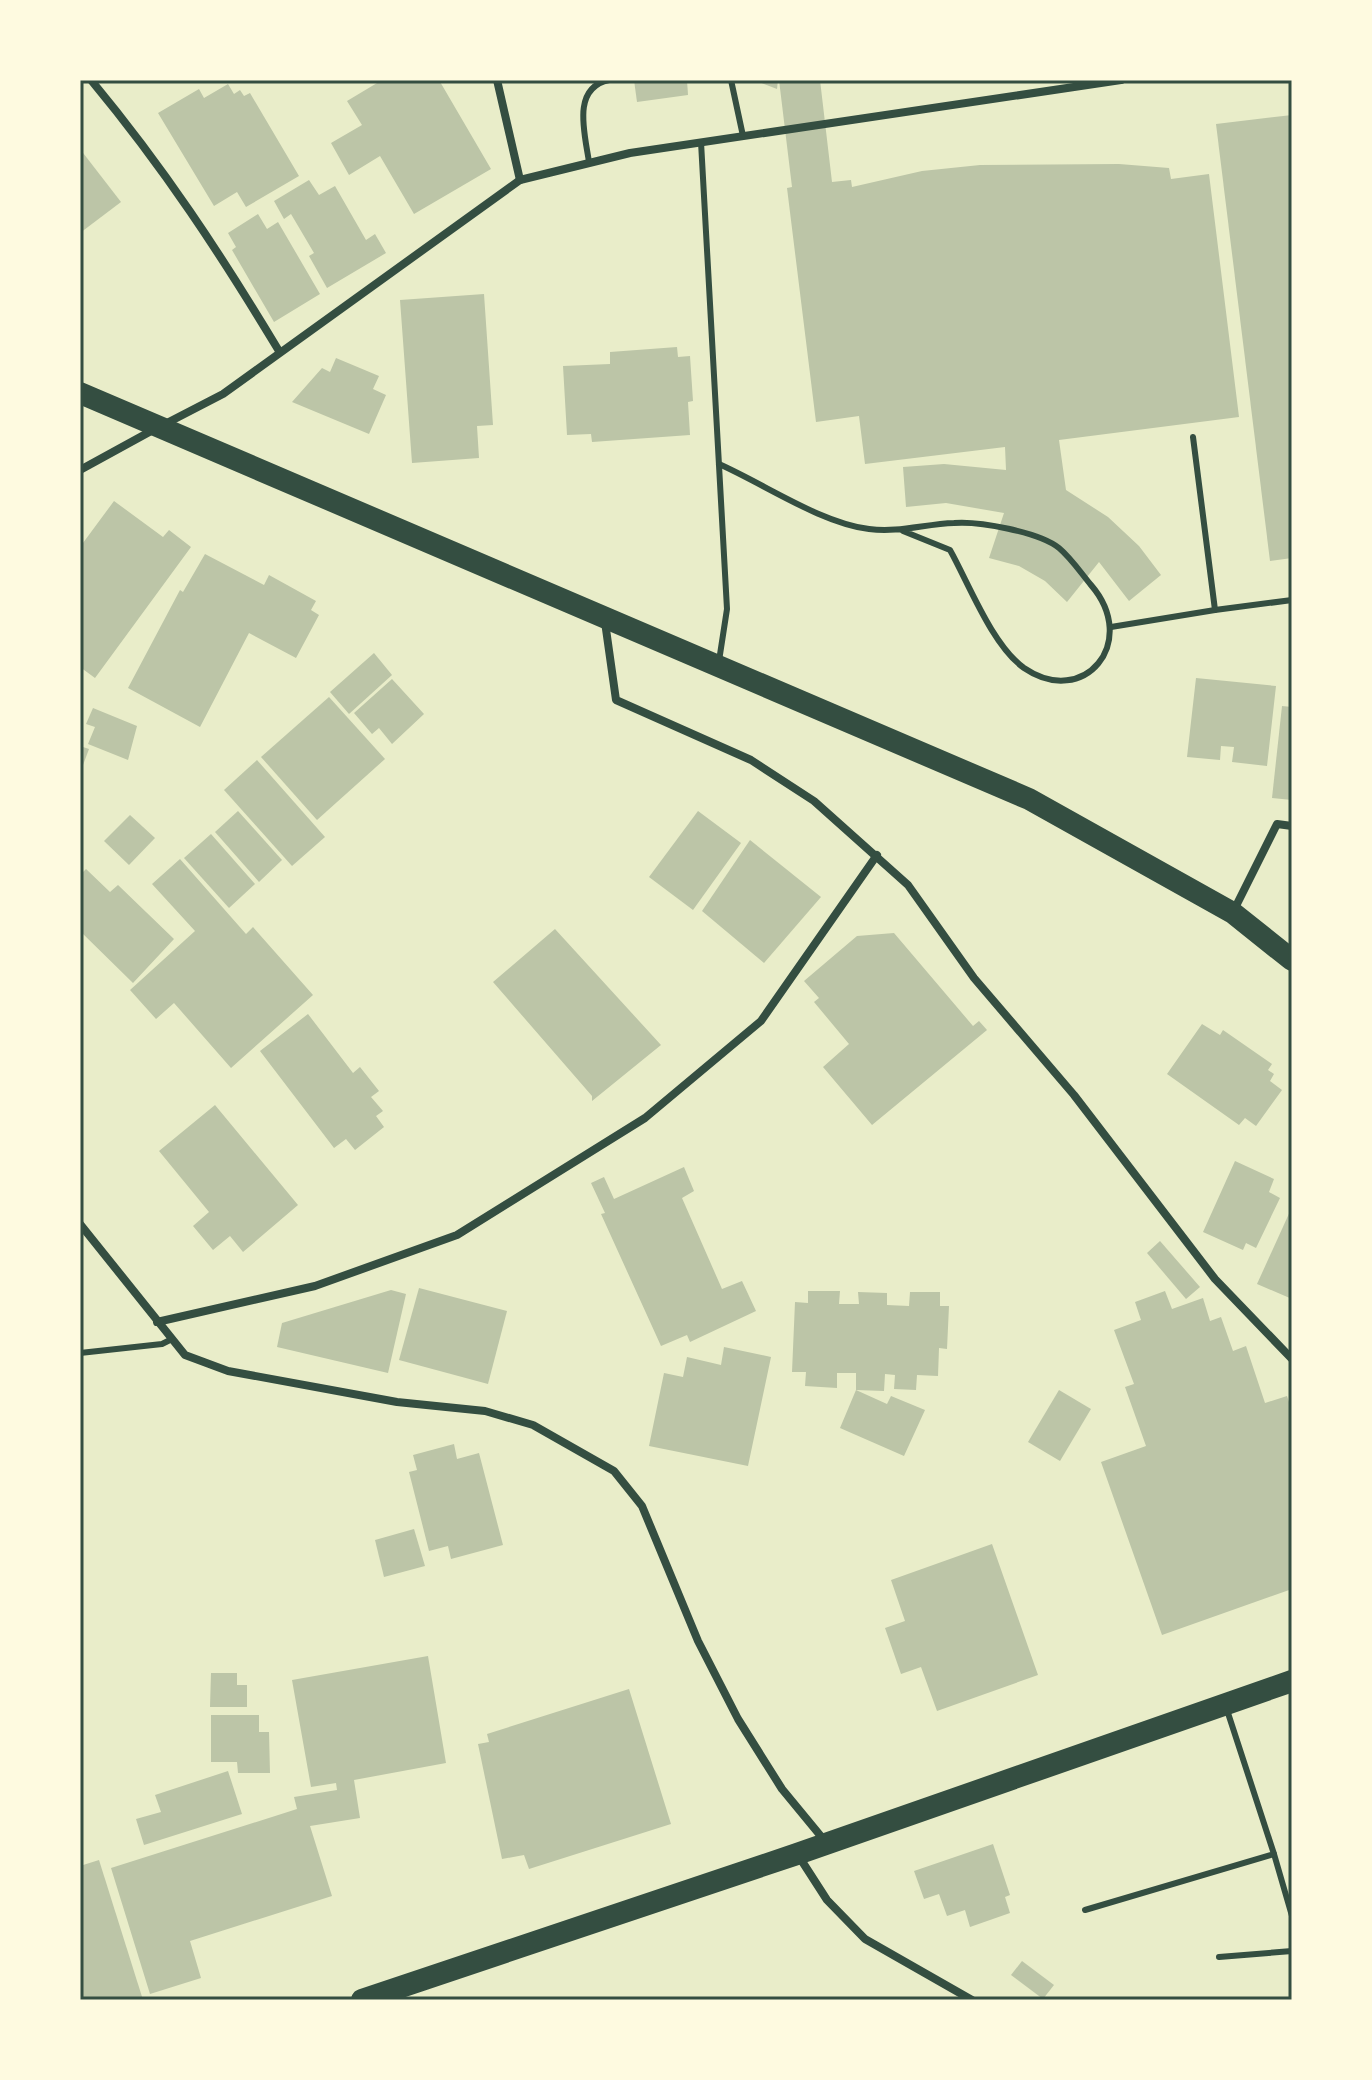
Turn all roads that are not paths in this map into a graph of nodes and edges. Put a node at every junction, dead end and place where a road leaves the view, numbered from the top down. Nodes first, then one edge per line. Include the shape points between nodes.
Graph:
1 (91, 80) edge
2 (497, 80) edge
3 (609, 80) edge
4 (731, 80) edge
5 (1121, 80) edge
6 (743, 136) junction
7 (701, 142) junction
8 (589, 162) junction
9 (520, 180) junction
10 (279, 351) junction
11 (80, 393) edge
12 (159, 427) junction
13 (1193, 437) dead end
14 (719, 464) junction
15 (80, 470) edge
16 (903, 531) junction
17 (1292, 600) edge
18 (1215, 610) junction
19 (605, 617) junction
20 (1111, 627) junction
21 (719, 664) junction
22 (1292, 826) edge
23 (877, 855) junction
24 (1233, 913) junction
25 (1292, 960) edge
26 (80, 1224) edge
27 (157, 1322) junction
28 (172, 1339) junction
29 (80, 1353) edge
30 (1292, 1359) edge
31 (1292, 1681) edge
32 (1225, 1705) junction
33 (827, 1844) junction
34 (797, 1854) junction
35 (1274, 1854) junction
36 (1085, 1910) dead end
37 (1292, 1916) edge
38 (1292, 1951) edge
39 (1219, 1957) dead end
40 (362, 2000) edge
41 (972, 2000) edge

1 - 10 street via 207,232
2 - 9 street
3 - 8 lane via 587,94 583,108
4 - 6 lane
5 - 6 street
6 - 7 street
7 - 8 street
7 - 14 lane
8 - 9 street
9 - 10 street
10 - 12 street via 223,394
11 - 12 highway
12 - 15 street
12 - 19 highway
13 - 18 lane
14 - 16 lane via 829,520
14 - 21 lane via 727,609
16 - 20 lane via 980,522 1057,546 1100,595
16 - 20 lane via 950,550 993,631 1021,666 1044,679 1067,680 1090,672 1108,654
17 - 18 lane
18 - 20 lane
19 - 21 highway
19 - 23 street via 616,700 751,760 814,801
21 - 24 highway via 1029,799
22 - 24 street via 1277,824
23 - 27 street via 761,1021 645,1118 457,1235 315,1286
23 - 30 street via 908,885 974,978 1074,1095 1215,1279
24 - 25 highway
26 - 27 street
27 - 28 street
28 - 29 lane
28 - 33 street via 185,1355 228,1371 397,1402 485,1411 521,1422 614,1471 642,1506 698,1641 738,1719 782,1789
31 - 32 highway
32 - 33 highway
32 - 35 lane
33 - 34 highway
34 - 40 highway
34 - 41 street via 827,1900 865,1939
35 - 36 lane
35 - 37 lane
38 - 39 lane

